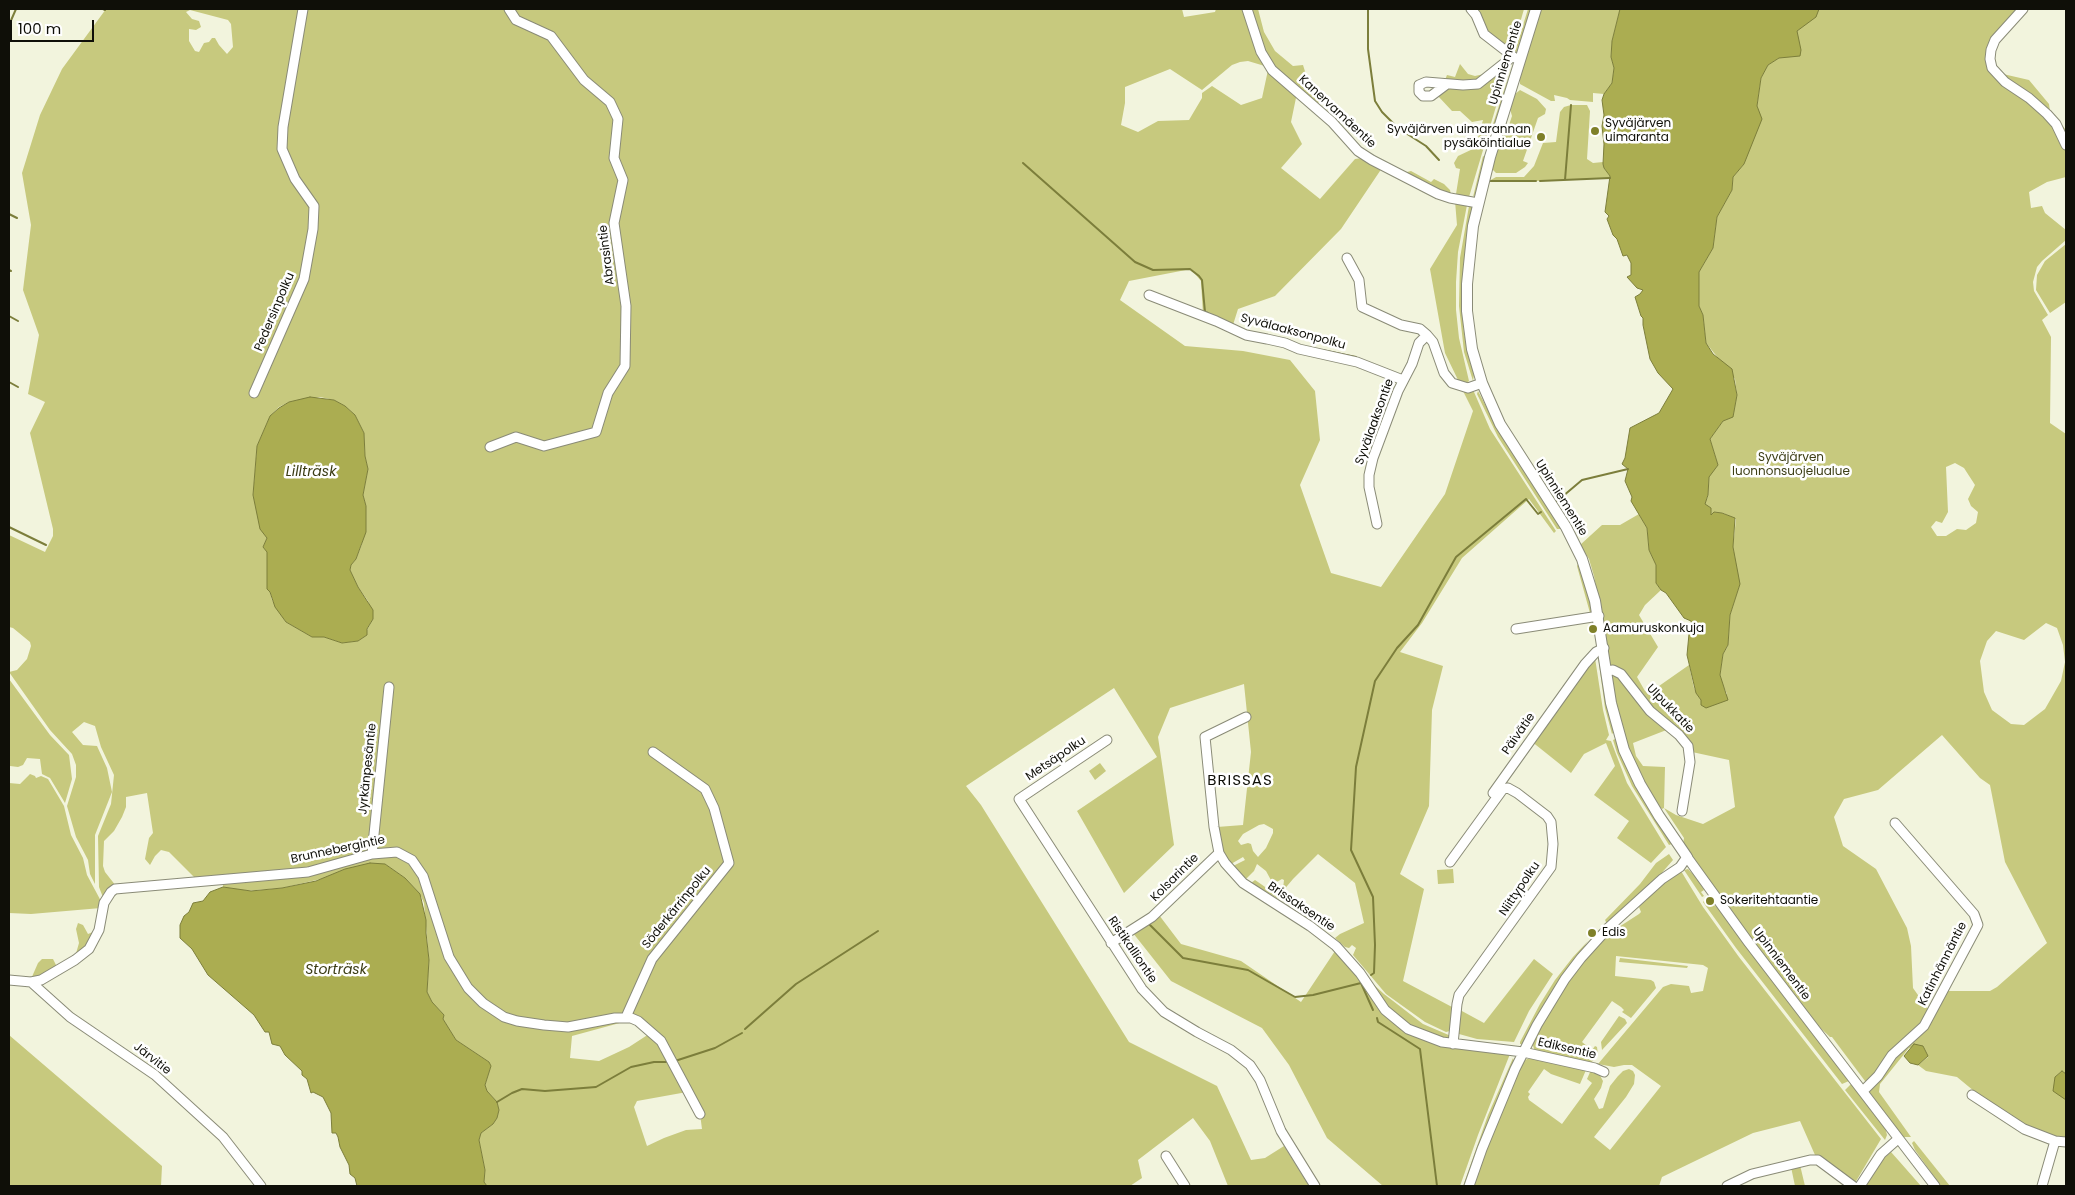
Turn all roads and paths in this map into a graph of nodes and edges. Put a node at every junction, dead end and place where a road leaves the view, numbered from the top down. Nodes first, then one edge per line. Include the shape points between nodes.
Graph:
1 (303, 9) edge
2 (509, 9) edge
3 (1247, 9) edge
4 (1470, 9) edge
5 (1536, 9) edge
6 (2023, 9) edge
7 (1516, 59) junction
8 (1446, 84) dead end
9 (2066, 145) edge
10 (1478, 203) junction
11 (1348, 258) dead end
12 (1149, 295) dead end
13 (1427, 335) junction
14 (1403, 380) junction
15 (1482, 383) junction
16 (254, 393) dead end
17 (490, 447) dead end
18 (1377, 524) dead end
19 (1599, 616) junction
20 (1516, 629) dead end
21 (1604, 648) junction
22 (1607, 671) junction
23 (389, 687) dead end
24 (1246, 717) dead end
25 (1107, 740) dead end
26 (653, 752) dead end
27 (1019, 798) joint
28 (1682, 811) dead end
29 (1895, 822) dead end
30 (1464, 840) junction
31 (1218, 853) junction
32 (372, 854) junction
33 (1687, 857) junction
34 (1450, 862) dead end
35 (1111, 943) junction
36 (9, 980) edge
37 (31, 982) junction
38 (626, 1018) junction
39 (1453, 1044) junction
40 (1523, 1052) junction
41 (1604, 1072) dead end
42 (1863, 1090) junction
43 (1972, 1095) dead end
44 (700, 1114) dead end
45 (1898, 1139) junction
46 (2055, 1141) junction
47 (2066, 1142) edge
48 (1166, 1156) dead end
49 (261, 1186) edge
50 (1185, 1186) edge
51 (1315, 1186) edge
52 (1469, 1186) edge
53 (1727, 1186) edge
54 (1853, 1186) edge
55 (1860, 1186) edge
56 (1935, 1186) edge
57 (2042, 1186) edge

1 - 16 street, Pedersinpolku via 282,149 295,179 314,206 313,229 304,279
2 - 17 street, Abrasintie via 516,20 551,36 584,80 610,102 618,119 614,158 623,180 614,223 626,306 625,366 608,393 596,432 544,446 516,437
3 - 10 street, Kanervamäentie via 1261,52 1272,70 1332,122 1358,151 1438,194
4 - 7 street via 1484,34
5 - 7 main road, Upinniementie
6 - 9 street via 1996,40 1991,50 1992,68 2047,114
7 - 8 street via 1503,63 1478,84
7 - 10 main road, Upinniementie
10 - 15 main road, Upinniementie via 1470,246 1467,302 1472,348
11 - 13 street via 1359,280 1362,307 1420,329
12 - 14 street, Syvälaaksonpolku via 1246,335 1357,362
13 - 14 street, Syvälaaksontie via 1419,342
13 - 15 street via 1452,383 1468,388
14 - 18 street, Syvälaaksontie via 1369,474
15 - 19 main road, Upinniementie via 1512,445 1576,545 1589,577
19 - 20 street
19 - 21 main road, Upinniementie
21 - 22 main road, Upinniementie
21 - 30 street, Päivätie via 1591,656 1540,725 1463,834
22 - 28 street, Ulpukkatie via 1621,674 1650,710 1688,746 1690,762
22 - 33 main road, Upinniementie via 1616,723 1631,765 1659,816
23 - 32 street, Jyrkänpesäntie
24 - 31 street, Kolsarintie via 1205,736
25 - 27 street, Metsäpolku
26 - 38 street, Söderkärrinpolku via 705,788 714,808 728,863 652,959
27 - 35 street, Ristikalliontie
29 - 42 street, Katinhännäntie via 1974,914 1978,925 1924,1026
30 - 34 street, Niittypolku
30 - 39 street, Niittypolku via 1501,790 1508,788 1550,819 1552,863 1460,995 1456,1004
31 - 35 street, Kolsarintie via 1152,917
31 - 39 street, Brissaksentie via 1251,889 1336,946 1395,1020 1423,1037
32 - 37 street, Brunnebergintie via 308,872 115,889 104,903 99,930 89,949 50,975
32 - 38 street, Brunnebergintie via 397,852 416,864 423,876 449,957 474,994 500,1016 517,1022 568,1027
33 - 40 street via 1676,861 1662,879 1609,927 1581,958 1552,998
33 - 42 street, Upinniementie via 1749,944
35 - 51 street, Ristikalliontie via 1142,989 1164,1012 1231,1050 1250,1065 1260,1080 1281,1131
36 - 37 street
37 - 49 street, Järvitie via 70,1017 155,1075 223,1137
38 - 44 street via 643,1024 661,1041
39 - 40 street, Brissaksentie
40 - 41 street, Ediksentie
40 - 52 street
42 - 45 street, Upinniementie
43 - 46 street via 2024,1129
45 - 55 street via 1881,1154
45 - 56 street, Upinniementie
46 - 47 street
46 - 57 street
48 - 50 street
53 - 54 street via 1752,1174 1818,1160

